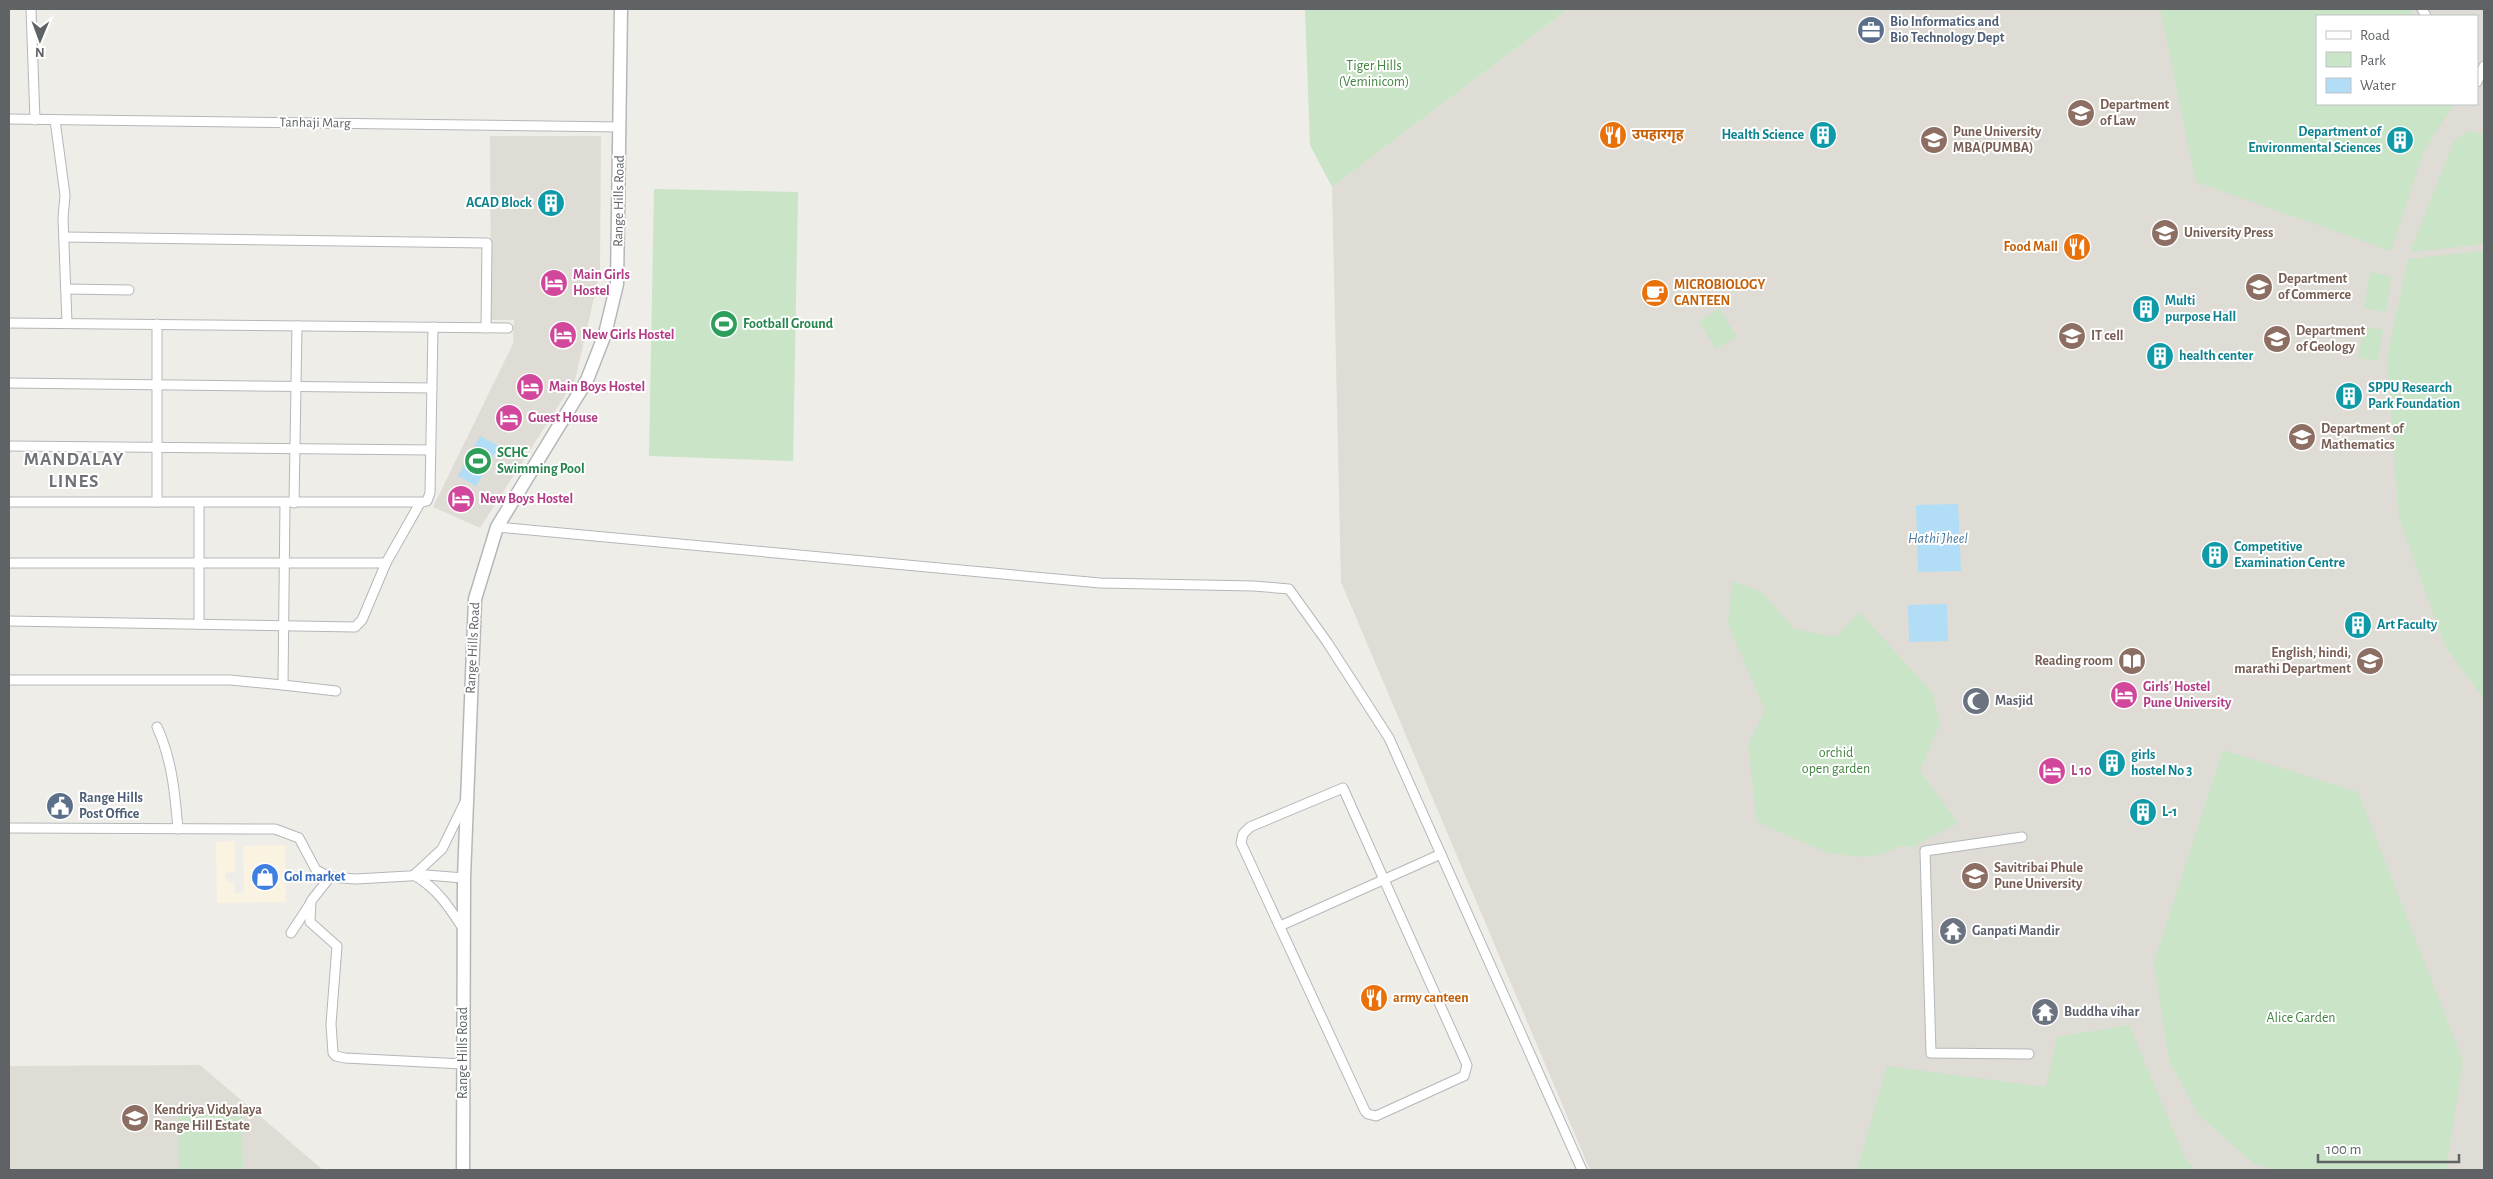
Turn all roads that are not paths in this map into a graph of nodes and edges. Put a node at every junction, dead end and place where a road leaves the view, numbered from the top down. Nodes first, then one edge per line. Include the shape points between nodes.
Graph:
1 (31, 9) edge
2 (620, 9) edge
3 (2484, 66) edge
4 (2478, 80) edge
5 (9, 119) edge
6 (35, 120) junction
7 (55, 120) junction
8 (620, 127) junction
9 (64, 237) junction
10 (66, 289) junction
11 (129, 290) dead end
12 (9, 323) edge
13 (67, 324) junction
14 (157, 324) junction
15 (297, 326) junction
16 (433, 327) junction
17 (486, 328) junction
18 (508, 328) dead end
19 (9, 383) edge
20 (157, 385) junction
21 (296, 386) junction
22 (432, 388) junction
23 (9, 446) edge
24 (157, 447) junction
25 (295, 449) junction
26 (430, 450) junction
27 (9, 502) edge
28 (157, 502) junction
29 (199, 503) junction
30 (289, 503) junction
31 (420, 503) junction
32 (498, 527) junction
33 (9, 563) edge
34 (386, 563) junction
35 (199, 564) junction
36 (284, 564) junction
37 (9, 621) edge
38 (199, 624) junction
39 (283, 626) junction
40 (9, 680) edge
41 (283, 685) junction
42 (336, 691) dead end
43 (157, 727) dead end
44 (467, 797) junction
45 (9, 828) edge
46 (178, 829) junction
47 (2022, 837) dead end
48 (1441, 854) junction
49 (414, 875) junction
50 (330, 877) junction
51 (464, 878) junction
52 (1384, 879) junction
53 (311, 901) junction
54 (1280, 926) junction
55 (464, 931) junction
56 (291, 933) dead end
57 (2029, 1054) dead end
58 (463, 1064) junction
59 (463, 1170) edge
60 (1582, 1170) edge

1 - 6 street
2 - 8 street, Range Hills Road
3 - 4 street
5 - 6 street, Tanhaji Marg
6 - 7 street, Tanhaji Marg
7 - 8 street, Tanhaji Marg
7 - 9 street via 66,195
8 - 32 street, Range Hills Road via 616,284 605,334 587,380
9 - 10 street
9 - 17 street via 487,243
10 - 11 street
10 - 13 street
12 - 13 street
13 - 14 street
14 - 15 street
14 - 20 street
15 - 16 street
15 - 21 street
16 - 17 street
16 - 22 street
17 - 18 street
19 - 20 street
20 - 21 street
20 - 24 street
21 - 22 street
21 - 25 street
22 - 26 street
23 - 24 street
24 - 25 street
24 - 28 street
25 - 26 street
25 - 30 street
26 - 31 street via 430,493 427,501
27 - 28 street
28 - 29 street
29 - 30 street
29 - 35 street
30 - 31 street
30 - 36 street
31 - 34 street
32 - 44 street, Range Hills Road via 475,599
32 - 48 street via 1100,583 1289,589 1389,738
33 - 35 street
34 - 36 street
34 - 39 street via 362,620 355,627
35 - 36 street
35 - 38 street
36 - 39 street
37 - 38 street
38 - 39 street
39 - 41 street
40 - 41 street via 230,680
41 - 42 street
43 - 46 street via 166,747
44 - 49 street via 442,849
44 - 51 street, Range Hills Road
45 - 46 street
46 - 50 street via 274,829 299,838 316,870
47 - 57 street via 1925,851 1930,1034 1931,1053
48 - 52 street
48 - 60 street
49 - 50 street via 356,879
49 - 51 street
49 - 55 street via 442,896
50 - 53 street
51 - 55 street, Range Hills Road
52 - 54 street
52 - 54 street via 1342,788 1250,828 1243,834 1241,843
52 - 54 street via 1467,1065 1464,1076 1380,1115 1372,1116 1365,1111
53 - 56 street
53 - 58 street via 310,922 337,946 332,1024 332,1050 336,1056
55 - 58 street, Range Hills Road
58 - 59 street, Range Hills Road

